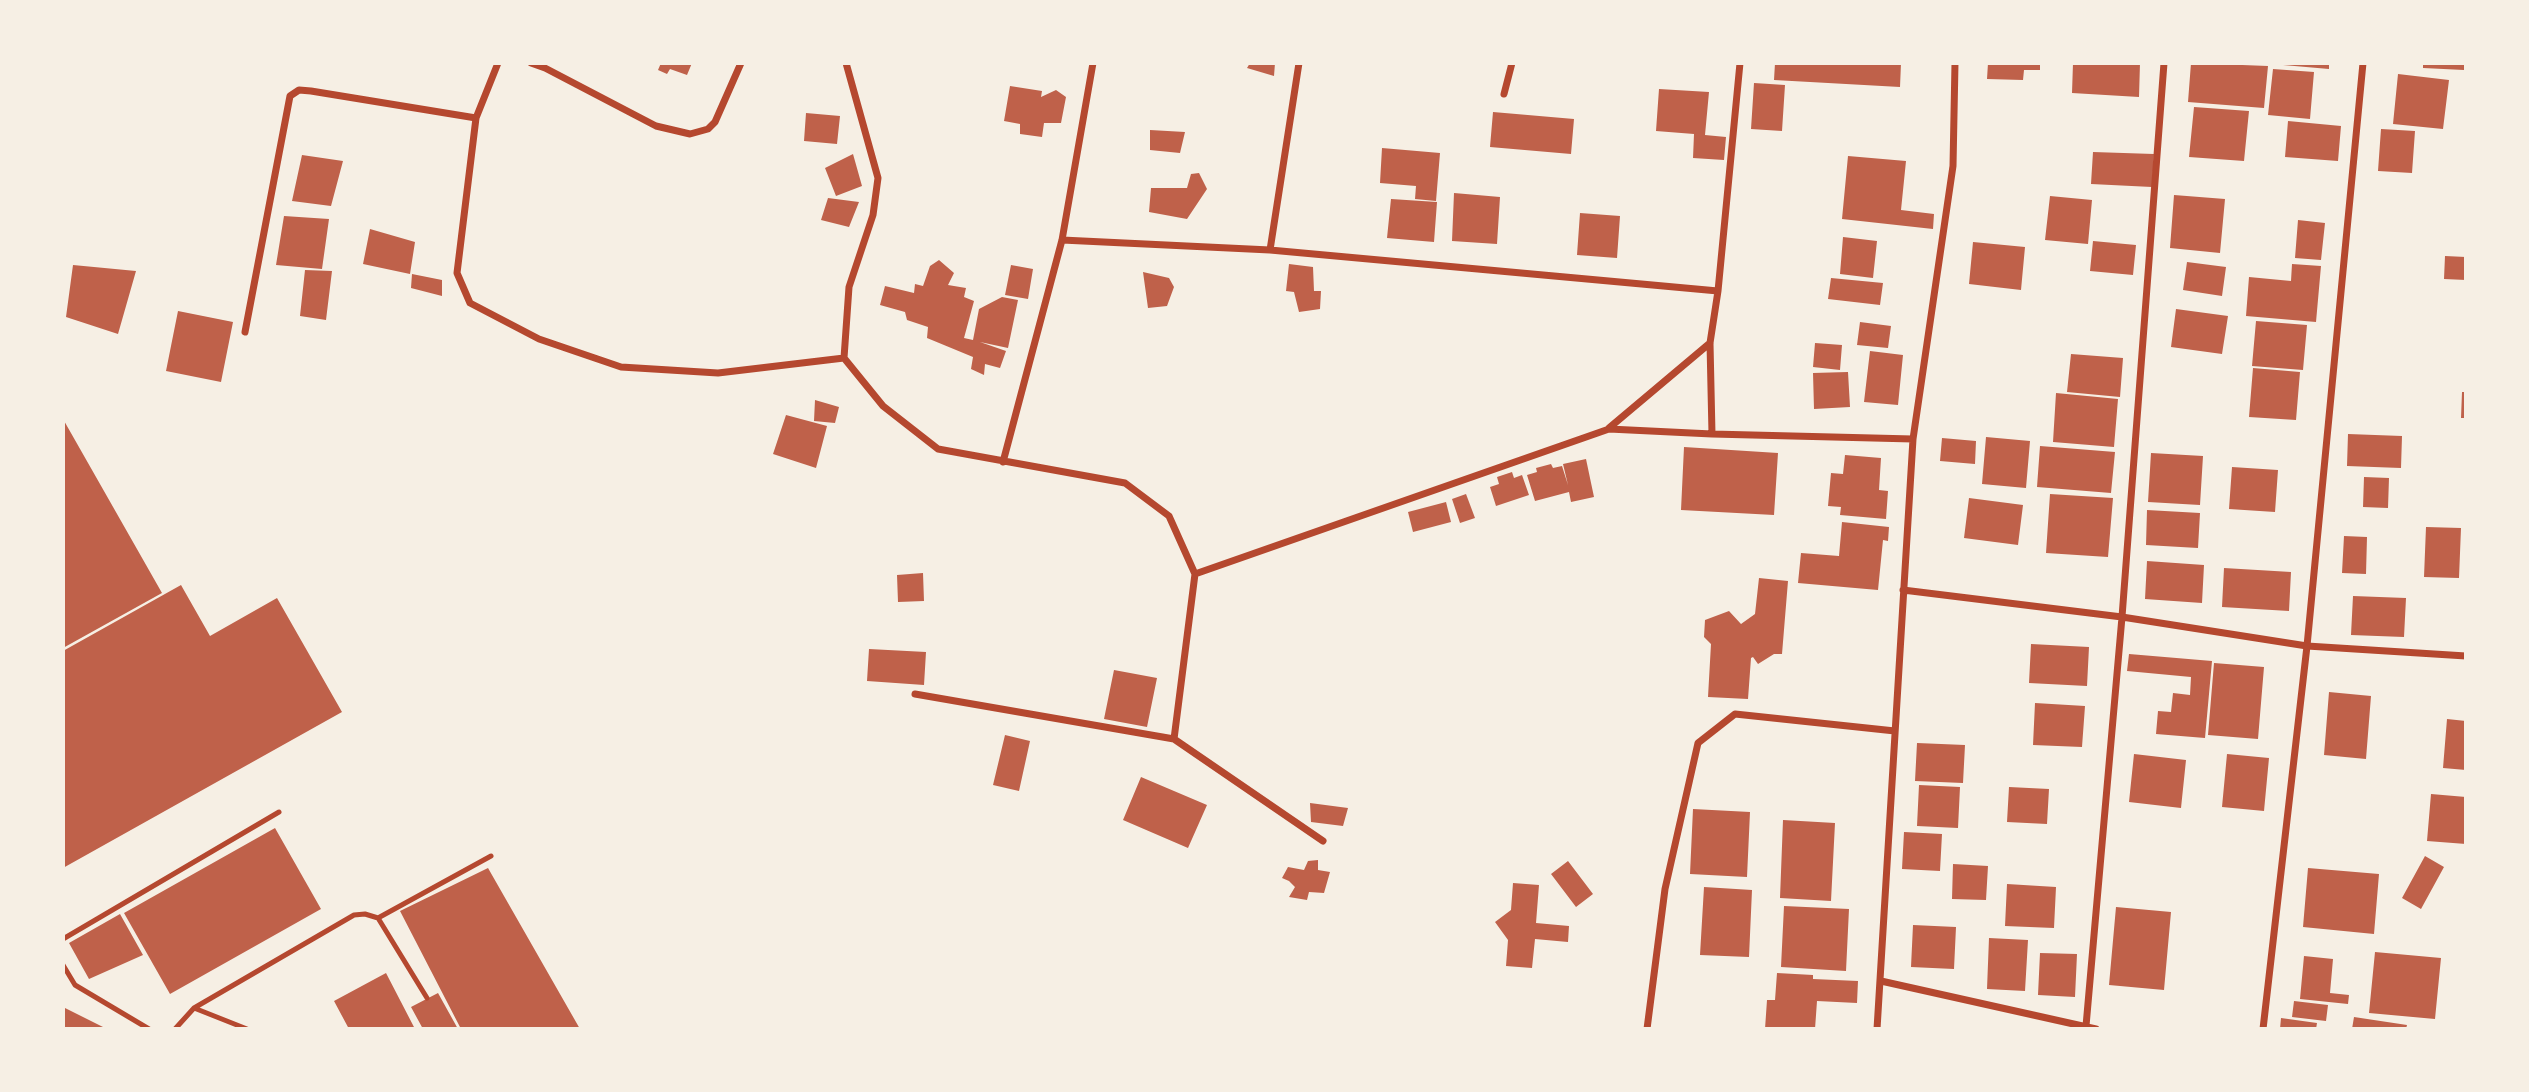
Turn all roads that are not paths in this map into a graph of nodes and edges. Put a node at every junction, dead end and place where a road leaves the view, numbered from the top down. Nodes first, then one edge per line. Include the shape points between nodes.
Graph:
1 (498, 63) edge
2 (531, 63) edge
3 (741, 63) edge
4 (846, 63) edge
5 (1093, 63) edge
6 (1299, 63) edge
7 (1512, 63) edge
8 (1740, 63) edge
9 (1955, 63) edge
10 (2164, 63) edge
11 (2363, 63) edge
12 (1504, 94) dead end
13 (476, 118) junction
14 (1062, 240) junction
15 (1270, 250) junction
16 (1718, 291) junction
17 (245, 332) dead end
18 (1710, 343) junction
19 (844, 358) junction
20 (1609, 429) junction
21 (1713, 435) junction
22 (1913, 439) junction
23 (1003, 463) junction
24 (1195, 573) junction
25 (1903, 590) junction
26 (2122, 617) junction
27 (2307, 646) junction
28 (2466, 656) edge
29 (915, 694) dead end
30 (1895, 732) junction
31 (1174, 739) junction
32 (279, 812) dead end
33 (1323, 841) dead end
34 (491, 856) dead end
35 (378, 918) junction
36 (63, 939) edge
37 (63, 965) edge
38 (1881, 981) junction
39 (427, 998) dead end
40 (194, 1008) junction
41 (2086, 1027) junction
42 (149, 1029) edge
43 (175, 1029) edge
44 (247, 1029) edge
45 (1647, 1029) edge
46 (1877, 1029) edge
47 (2096, 1029) edge
48 (2263, 1029) edge

1 - 13 street
2 - 3 street via 656,126 690,134 715,122
4 - 19 street via 878,178 873,215 849,287
5 - 14 street
6 - 15 street
7 - 12 street
8 - 16 street
9 - 22 street via 1954,166
10 - 26 street
11 - 27 street
13 - 17 street via 311,91 299,90 290,96
13 - 19 street via 457,272 470,303 539,339 621,367 718,373
14 - 15 street
14 - 23 street
15 - 16 street
16 - 18 street
18 - 20 street
18 - 21 street
19 - 23 street via 883,407 938,449
20 - 21 street
20 - 24 street
21 - 22 street
22 - 25 street
23 - 24 street via 1125,483 1169,516
24 - 31 street
25 - 26 street
25 - 30 street
26 - 27 street
26 - 41 street
27 - 28 street
27 - 48 street
29 - 31 street
30 - 38 street
30 - 45 street via 1735,714 1698,743 1665,889
31 - 33 street
32 - 36 lane
34 - 35 lane
35 - 39 lane
35 - 40 lane via 354,915
37 - 42 lane via 75,985
38 - 41 street
38 - 46 street
40 - 43 lane
40 - 44 lane
41 - 47 street

